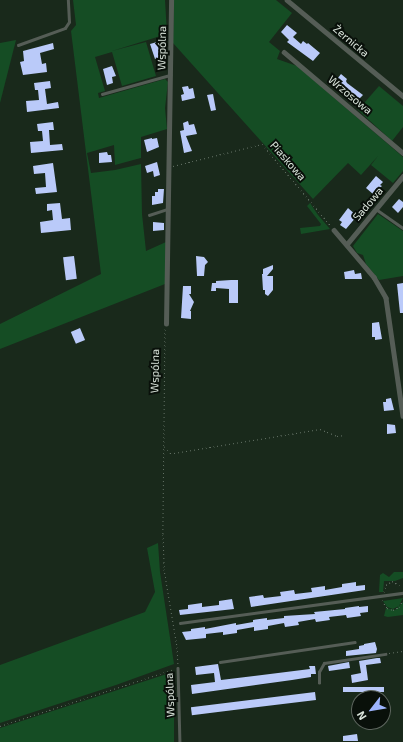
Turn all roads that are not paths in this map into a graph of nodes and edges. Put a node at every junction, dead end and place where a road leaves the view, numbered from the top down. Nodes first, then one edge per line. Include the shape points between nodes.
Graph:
1 (68, 0) edge
2 (171, 0) edge
3 (287, 0) edge
4 (18, 45) dead end
5 (284, 52) dead end
6 (170, 75) junction
7 (102, 94) dead end
8 (403, 96) edge
9 (403, 154) edge
10 (403, 176) edge
11 (376, 208) junction
12 (168, 209) junction
13 (149, 215) dead end
14 (403, 228) edge
15 (334, 230) road end
16 (347, 244) junction
17 (166, 324) road end
18 (403, 416) edge
19 (403, 593) edge
20 (180, 623) dead end
21 (356, 642) dead end
22 (385, 654) road end
23 (220, 662) dead end
24 (178, 668) road end
25 (319, 683) dead end
26 (180, 742) edge

1 - 4 lane via 69,22 65,28
2 - 6 street, Wspólna
3 - 8 street, Żernicka
5 - 9 street, Wrzosowa
6 - 7 lane
6 - 12 street, Wspólna
10 - 11 street, Sadowa
11 - 14 lane
11 - 16 street, Sadowa
12 - 13 lane
12 - 17 street, Wspólna
15 - 16 street
16 - 18 street via 374,276 386,298
19 - 20 lane
21 - 23 lane
22 - 25 lane via 324,663 320,669
24 - 26 lane, Wspólna

